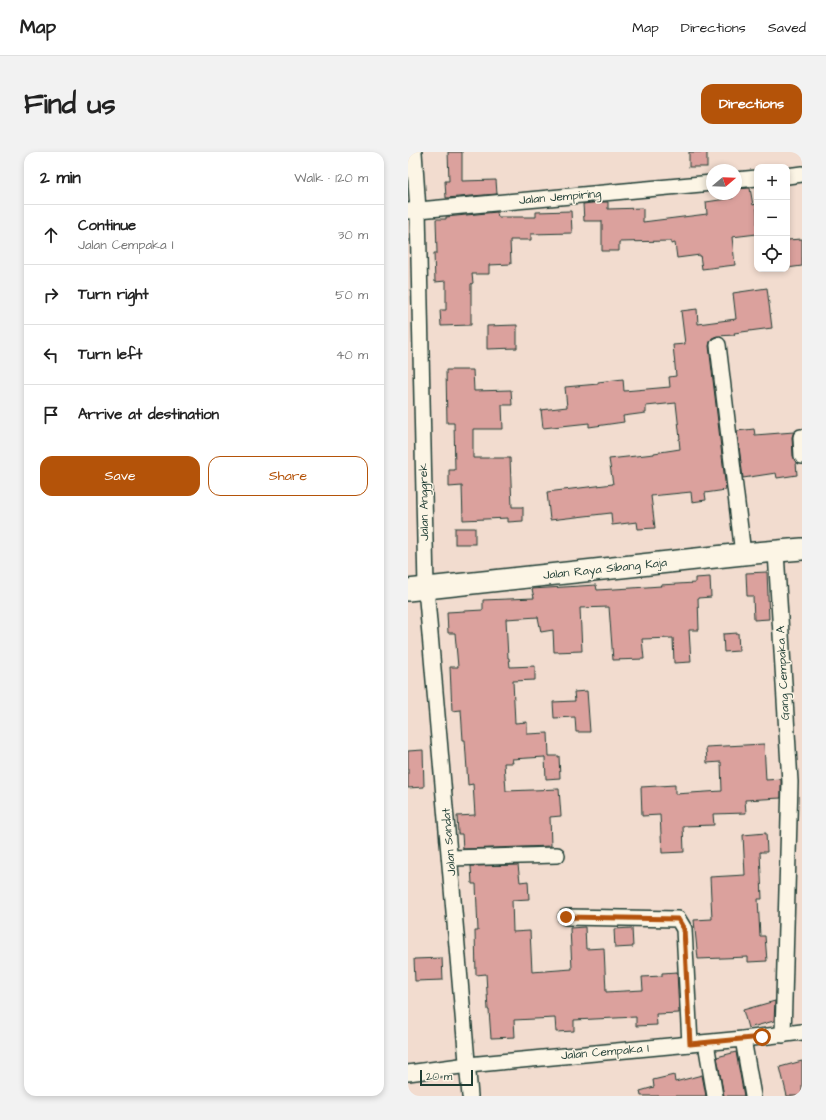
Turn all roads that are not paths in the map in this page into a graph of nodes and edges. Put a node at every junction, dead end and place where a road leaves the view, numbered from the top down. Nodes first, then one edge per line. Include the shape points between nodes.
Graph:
1 (414, 152) edge
2 (802, 174) edge
3 (790, 176) edge
4 (754, 178) edge
5 (742, 179) edge
6 (706, 183) edge
7 (413, 211) edge
8 (718, 345) dead end
9 (801, 437) dead end
10 (802, 456) edge
11 (802, 549) edge
12 (776, 552) junction
13 (743, 554) junction
14 (417, 589) edge
15 (557, 855) dead end
16 (450, 858) junction
17 (566, 917) dead end
18 (802, 1032) edge
19 (783, 1035) junction
20 (743, 1039) junction
21 (706, 1043) junction
22 (690, 1044) junction
23 (468, 1065) junction
24 (408, 1073) edge
25 (470, 1096) edge
26 (715, 1096) edge
27 (753, 1096) edge

1 - 7 street, Jalan Anggrek
2 - 3 street
4 - 5 street
6 - 7 street, Jalan Jempiring
7 - 14 street, Jalan Anggrek
8 - 13 street
9 - 10 street
11 - 12 main road, Jalan Raya Sibang Kaja
12 - 13 main road, Jalan Raya Sibang Kaja
12 - 19 street, Gang Cempaka A via 790,782
13 - 14 main road, Jalan Raya Sibang Kaja
14 - 16 street, Jalan Sandat
15 - 16 street
16 - 23 street, Jalan Sandat
17 - 22 street via 678,919 684,929
18 - 19 street, Jalan Cempaka I
19 - 20 street, Jalan Cempaka I
20 - 21 street, Jalan Cempaka I
20 - 27 street
21 - 22 street, Jalan Cempaka I
21 - 26 street
22 - 23 street, Jalan Cempaka I
23 - 24 street, Jalan Cempaka I
23 - 25 street, Jalan Sandat

